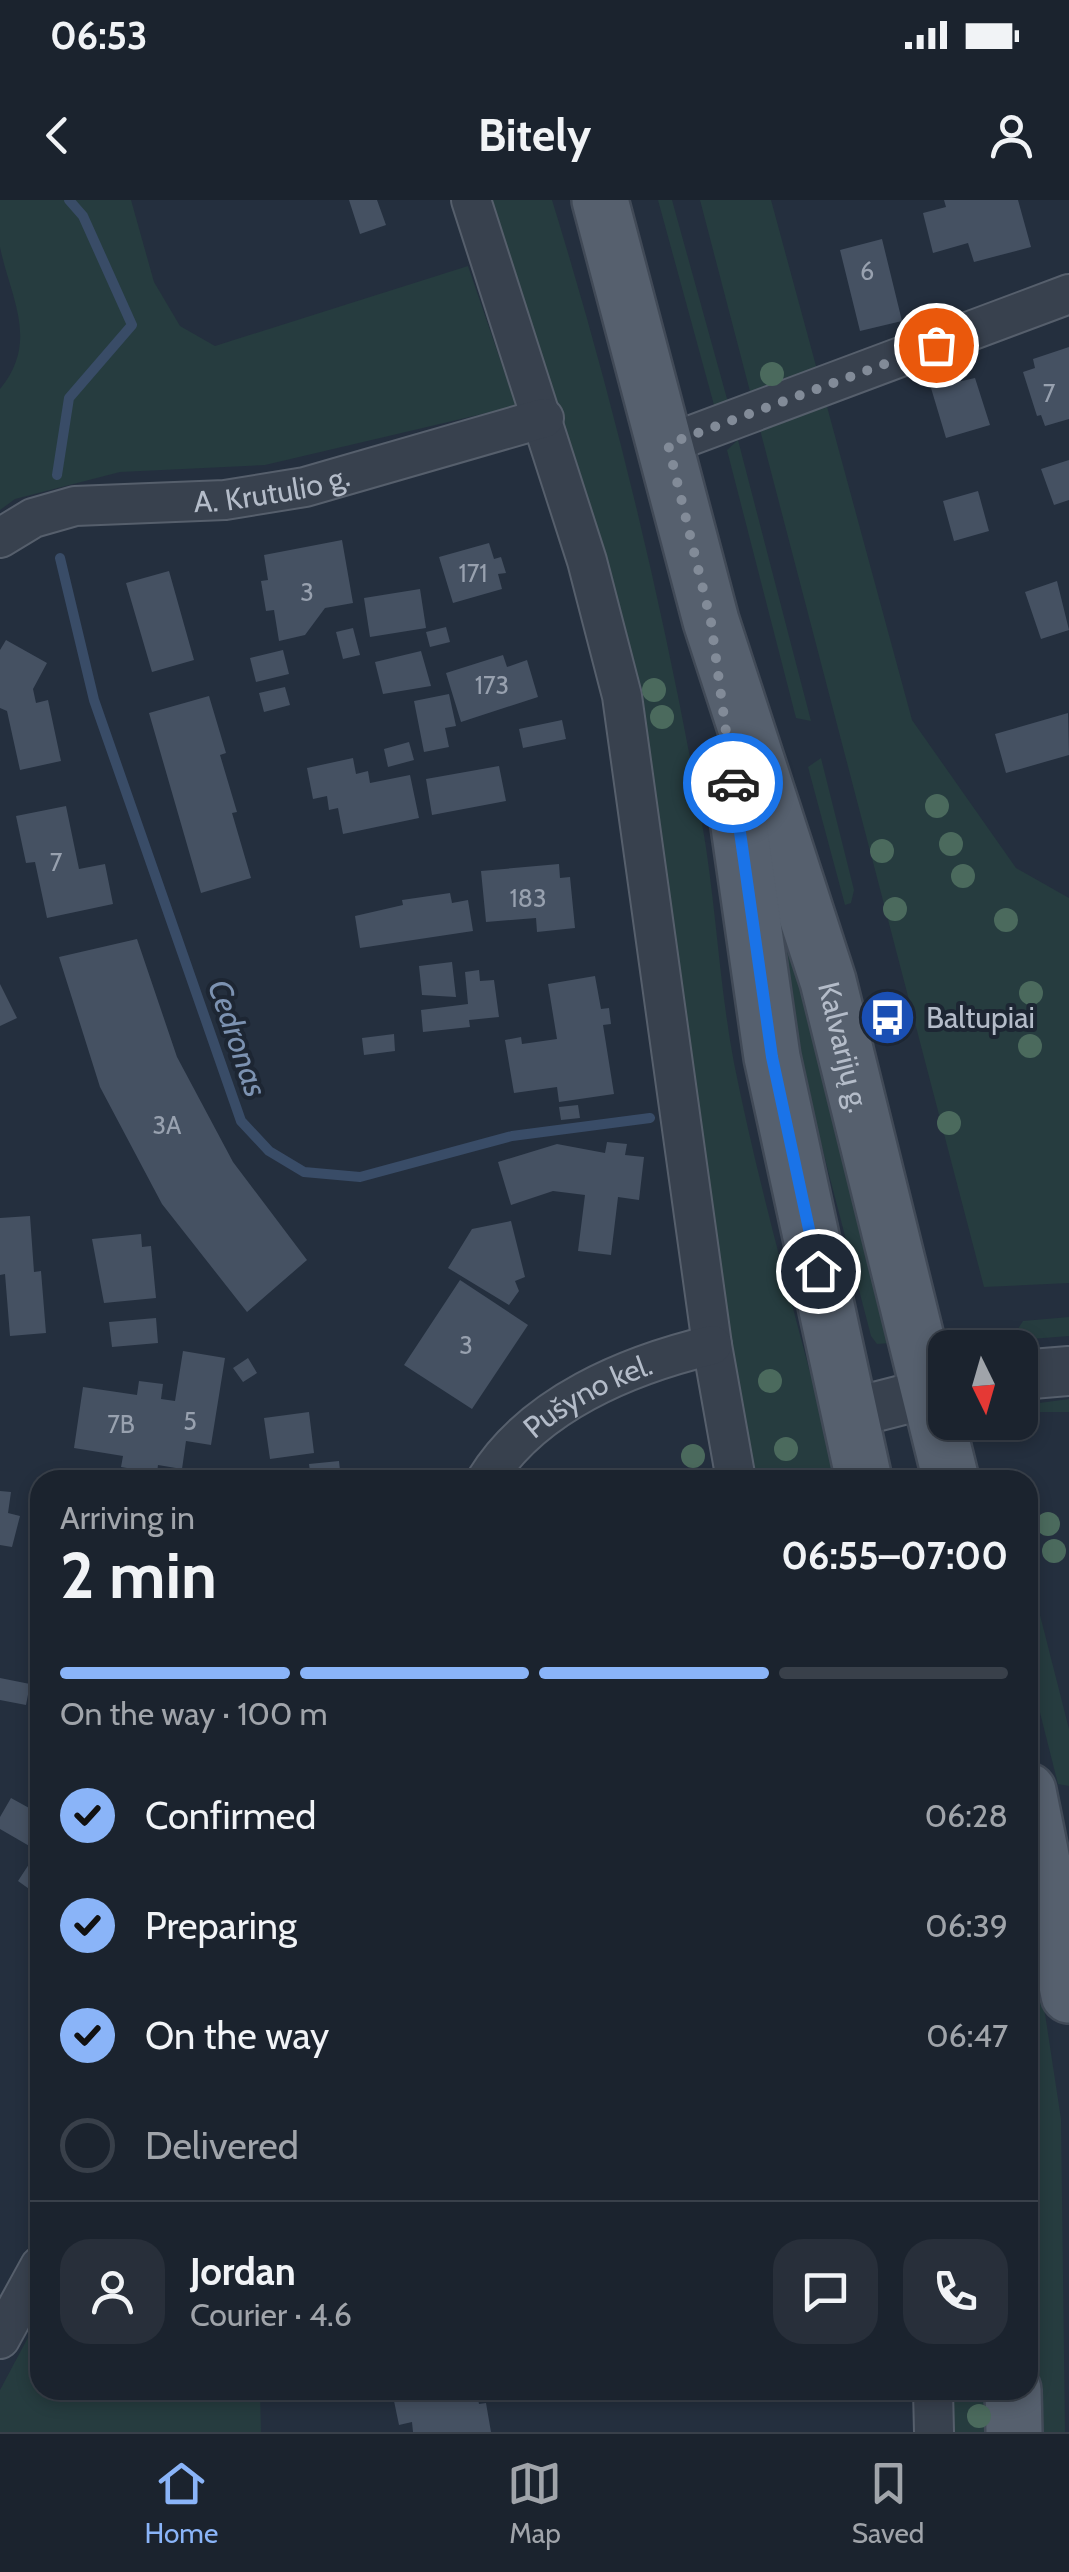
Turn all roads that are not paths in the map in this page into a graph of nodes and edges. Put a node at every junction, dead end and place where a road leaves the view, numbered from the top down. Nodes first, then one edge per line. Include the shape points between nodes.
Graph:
1 (472, 200) edge
2 (600, 200) edge
3 (1069, 294) edge
4 (544, 418) junction
5 (668, 444) junction
6 (0, 538) edge
7 (711, 622) junction
8 (712, 1345) junction
9 (928, 1356) edge
10 (1069, 1371) edge
11 (1038, 1374) edge
12 (928, 1392) edge
13 (848, 1414) junction
14 (945, 1440) edge
15 (493, 1470) edge
16 (734, 1470) edge
17 (862, 1470) edge
18 (949, 1470) edge
19 (1038, 1842) edge
20 (1069, 1995) edge
21 (30, 2284) edge
22 (0, 2339) edge
23 (933, 2400) edge
24 (1013, 2400) edge
25 (934, 2432) edge
26 (1014, 2432) edge

1 - 4 street
2 - 5 main road, Kalvarijų g.
3 - 5 street
4 - 6 street, A. Krutulio g. via 305,487 225,500 75,506 33,518
4 - 8 street via 622,696
5 - 7 main road, Kalvarijų g.
7 - 9 main road, Kalvarijų g. via 828,981
7 - 13 main road, Kalvarijų g. via 772,1057
8 - 15 street, Pušyno kel. via 659,1358 556,1408 512,1444
8 - 16 street
10 - 11 street
12 - 13 street
13 - 17 main road, Kalvarijų g.
14 - 18 main road, Kalvarijų g.
19 - 20 main road
21 - 22 street
23 - 25 street
24 - 26 main road

